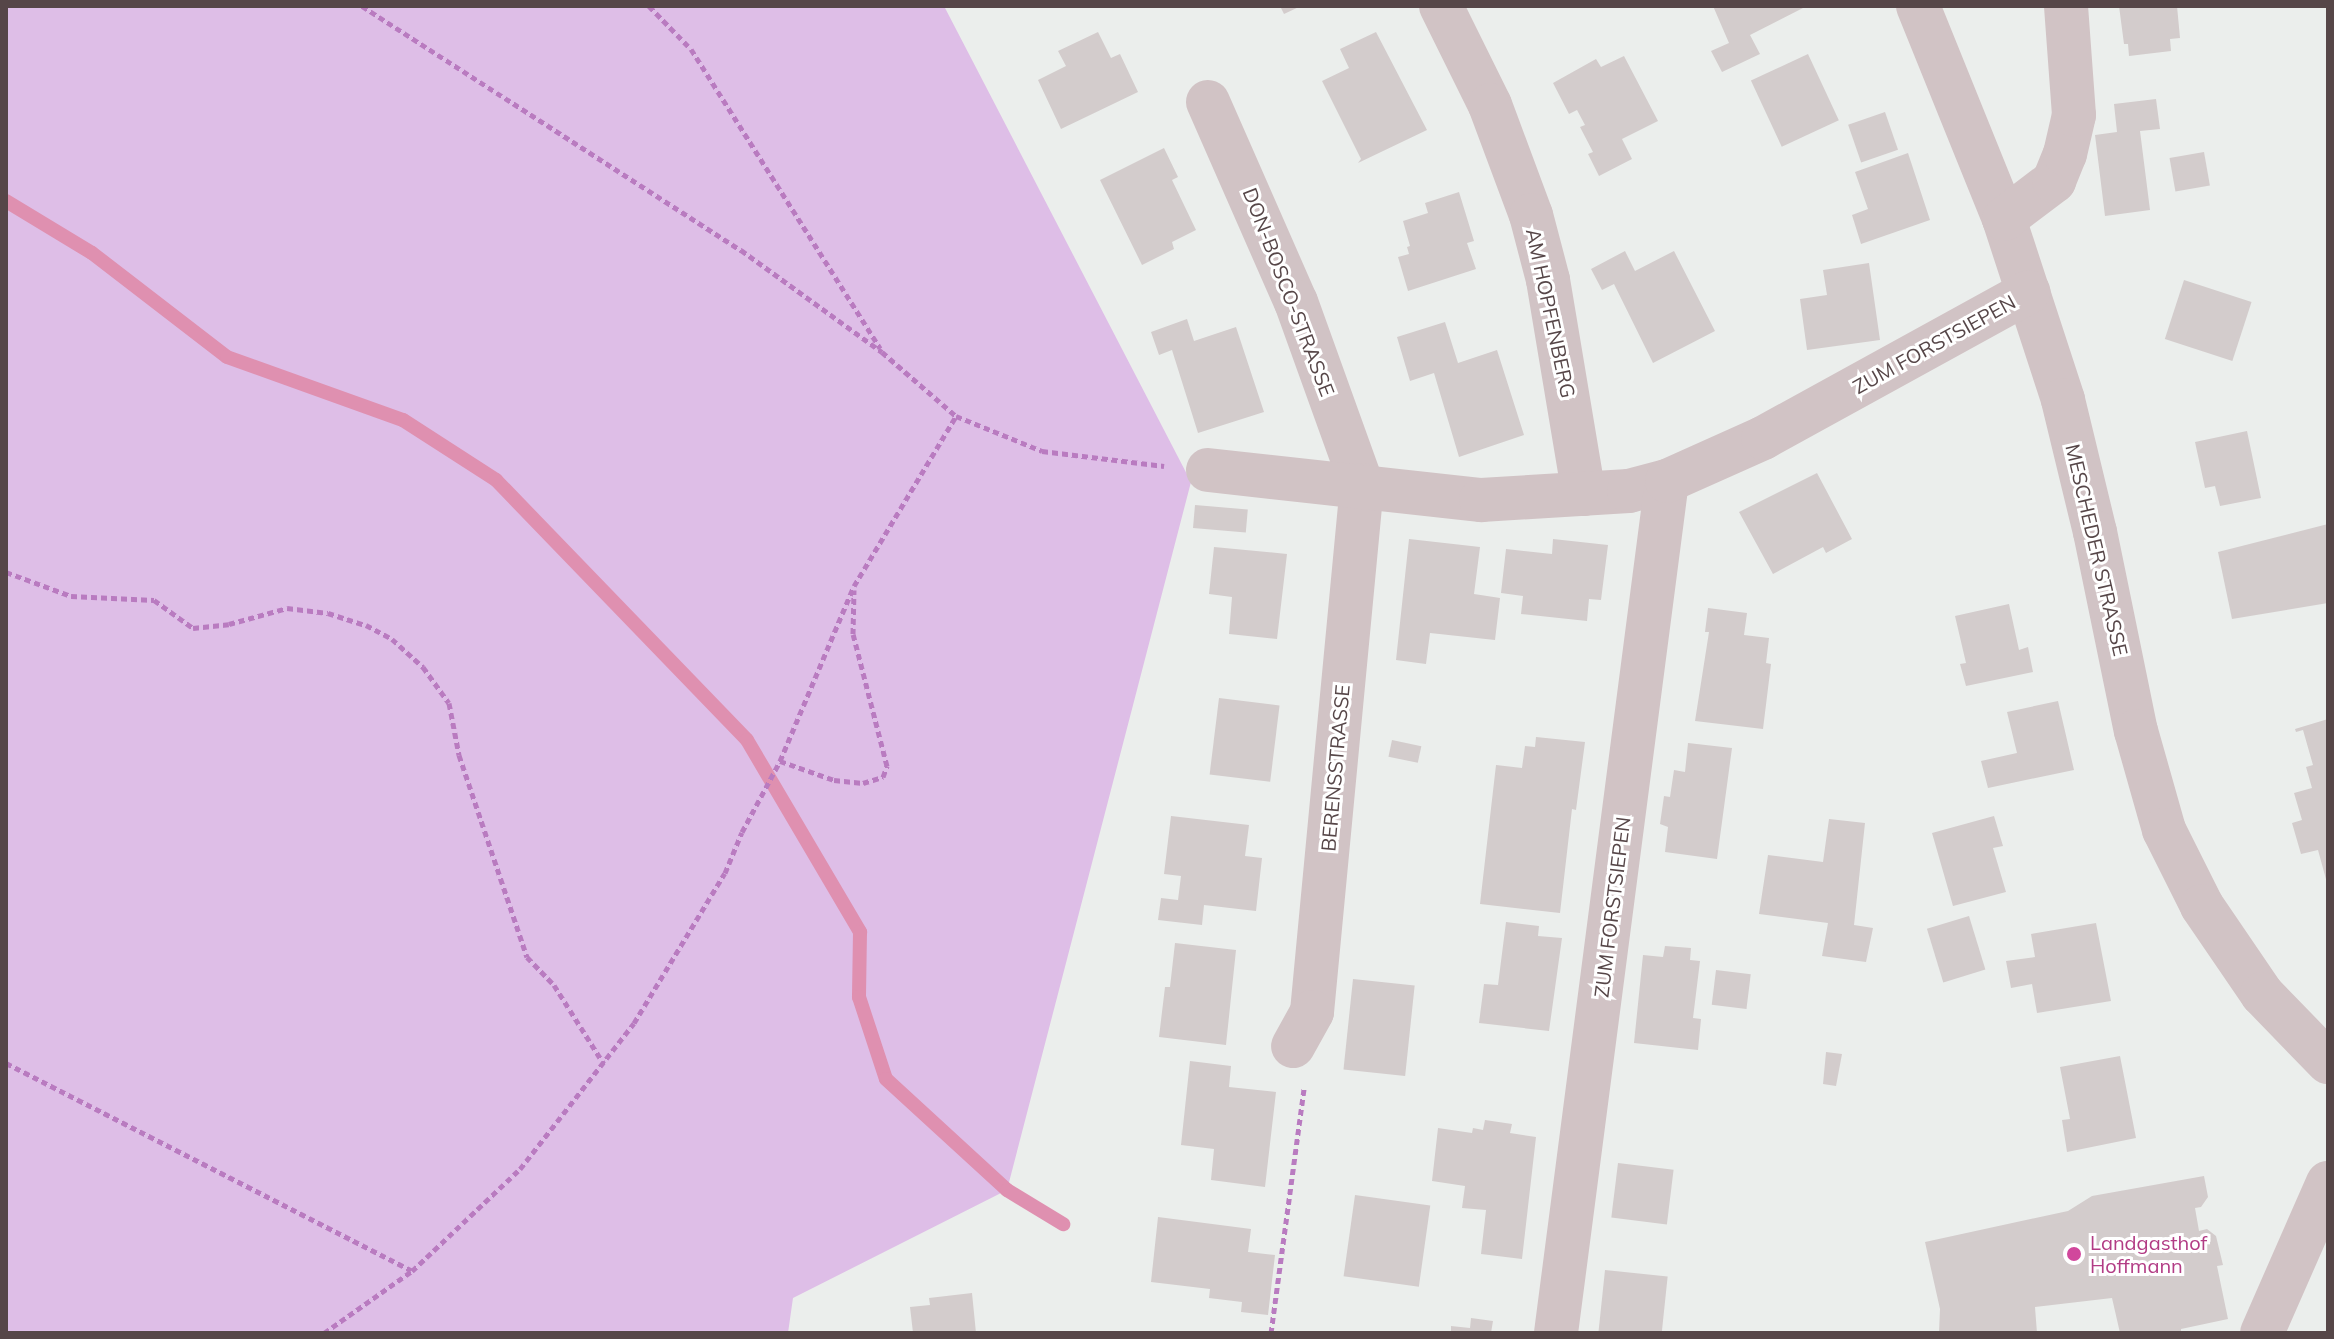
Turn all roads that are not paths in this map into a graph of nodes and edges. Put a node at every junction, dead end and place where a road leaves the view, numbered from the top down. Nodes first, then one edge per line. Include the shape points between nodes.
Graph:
1 (1441, 6) edge
2 (1918, 6) edge
3 (2066, 6) edge
4 (1208, 102) dead end
5 (2004, 219) junction
6 (2029, 292) junction
7 (1208, 470) road end
8 (1667, 481) junction
9 (1362, 485) junction
10 (1584, 494) junction
11 (2328, 1062) edge
12 (1299, 1063) road end
13 (2328, 1183) edge
14 (1556, 1333) edge
15 (2262, 1333) edge

1 - 10 street, AM HOPFENBERG via 1490,105 1531,215 1551,294
2 - 5 street, MESCHEDER STRASSE
3 - 5 street via 2074,115 2065,154 2054,181
4 - 9 street, DON-BOSCO-STRASSE via 1296,302
5 - 6 street, MESCHEDER STRASSE
6 - 8 street, ZUM FORSTSIEPEN via 1763,438
6 - 11 street, MESCHEDER STRASSE via 2063,400 2136,731 2164,830 2202,906 2262,994
7 - 9 street, ZUM FORSTSIEPEN
8 - 10 street, ZUM FORSTSIEPEN
8 - 14 street, ZUM FORSTSIEPEN
9 - 10 street, ZUM FORSTSIEPEN via 1481,500
9 - 12 street, BERENSSTRASSE via 1312,1012
13 - 15 street

